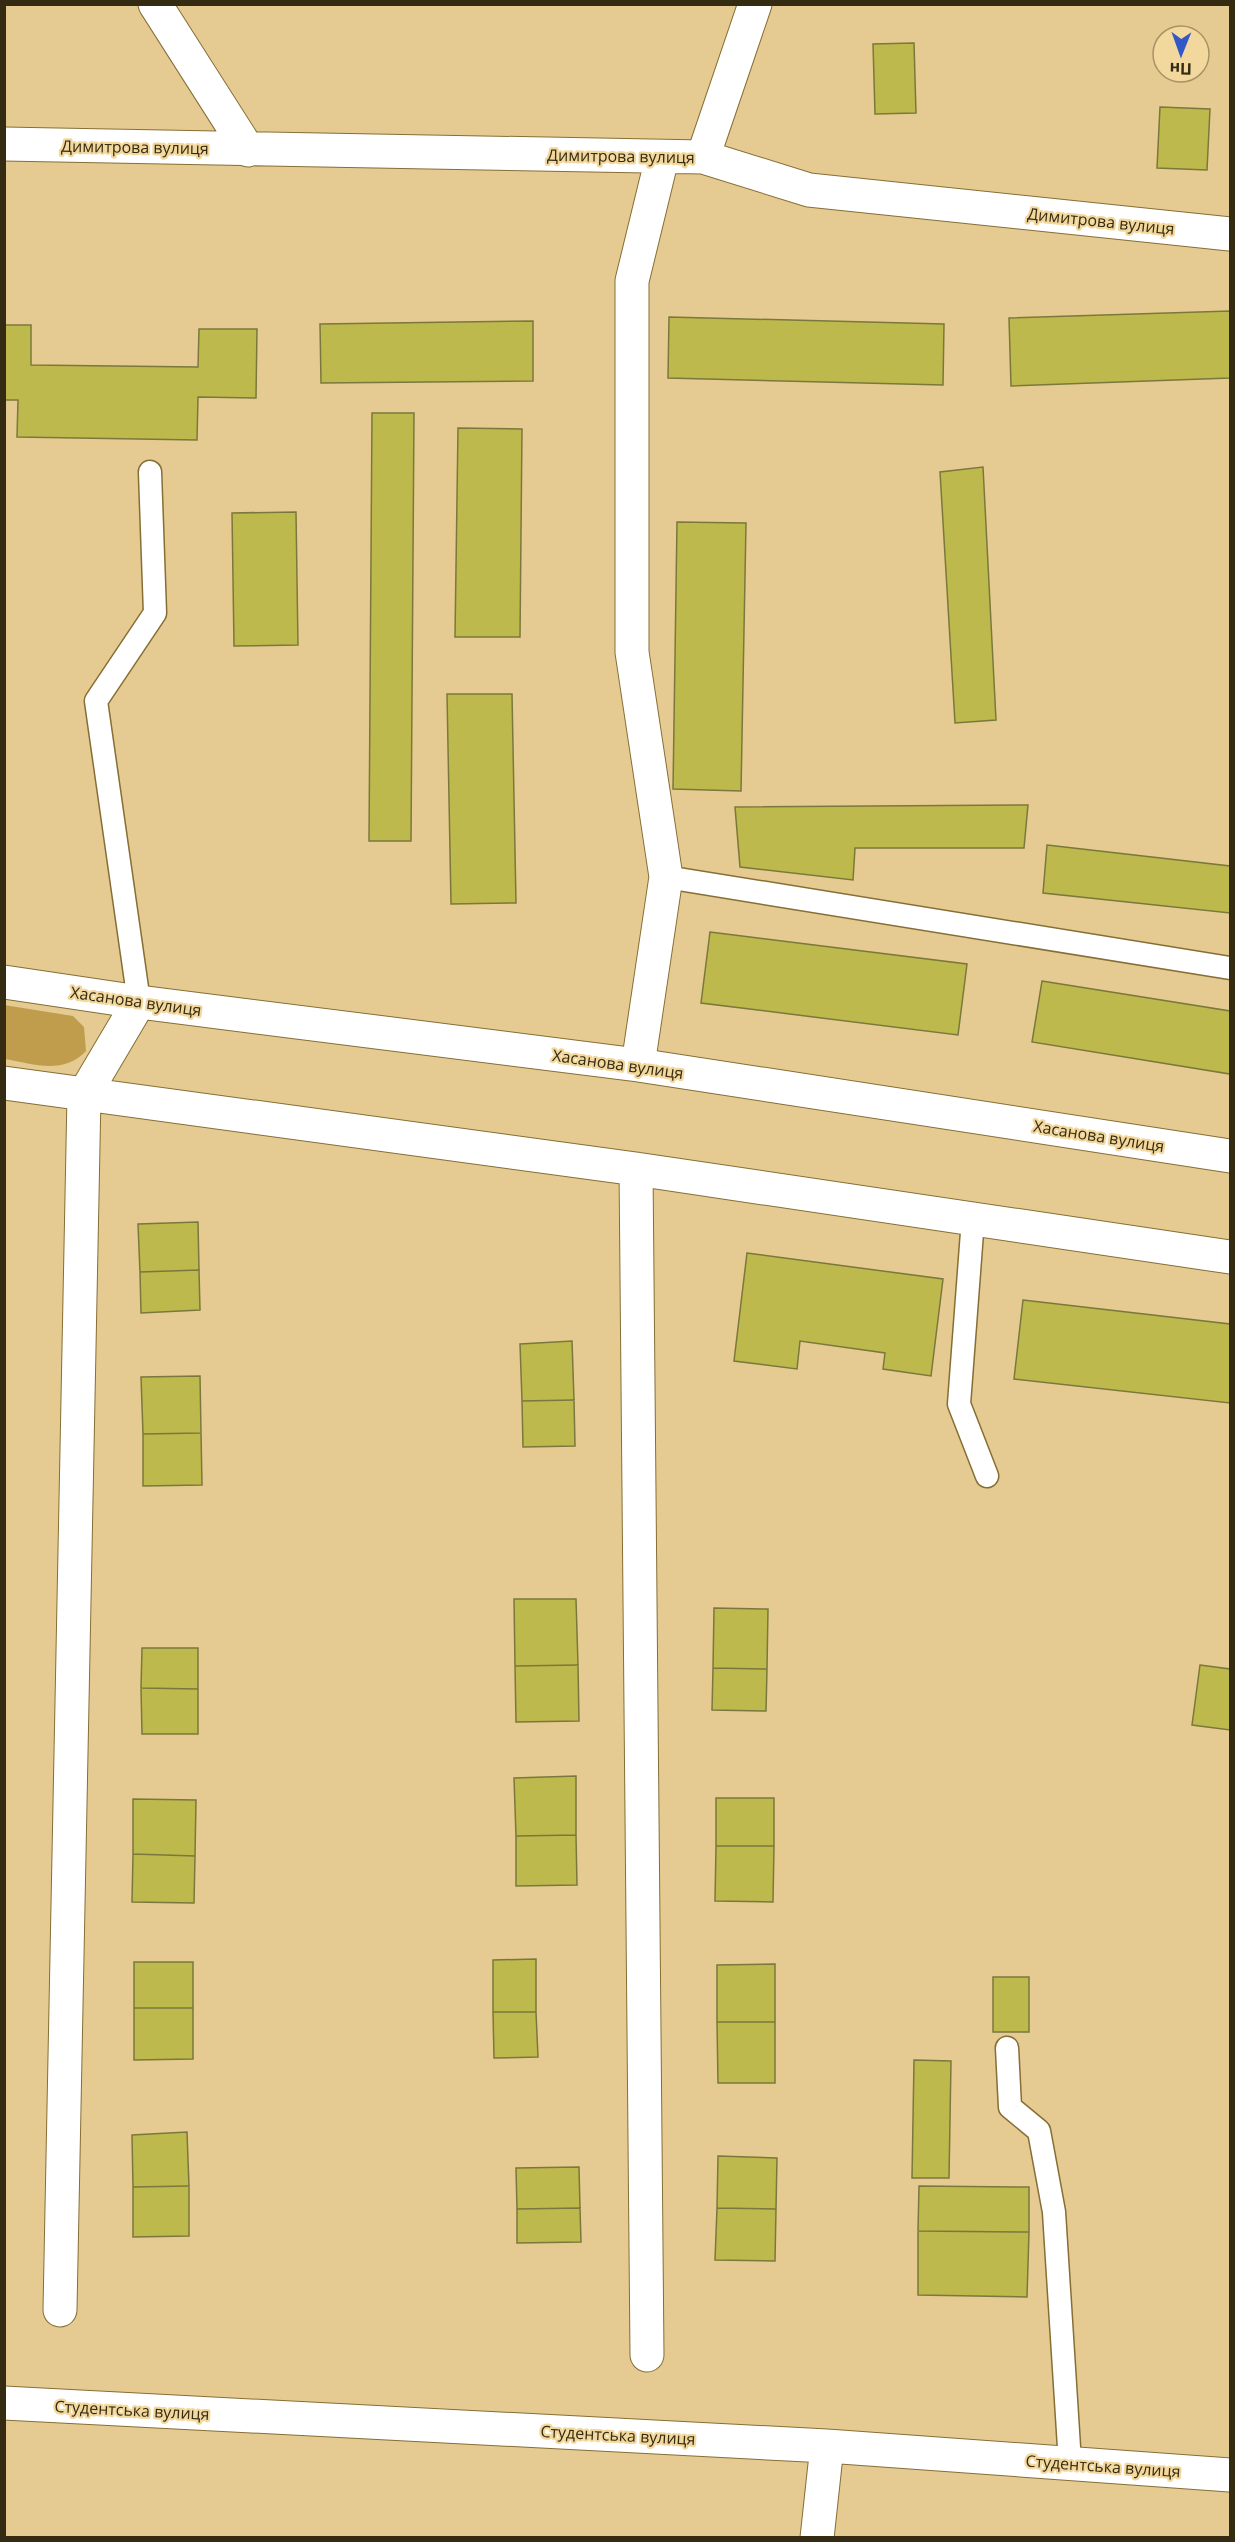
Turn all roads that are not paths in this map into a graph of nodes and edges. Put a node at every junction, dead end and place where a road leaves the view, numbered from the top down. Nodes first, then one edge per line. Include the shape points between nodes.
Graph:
1 (155, 4) edge
2 (755, 4) edge
3 (4, 144) edge
4 (248, 150) junction
5 (703, 157) junction
6 (662, 158) junction
7 (1230, 234) edge
8 (150, 472) dead end
9 (666, 877) junction
10 (1230, 968) edge
11 (4, 982) edge
12 (139, 1002) junction
13 (638, 1065) junction
14 (4, 1083) edge
15 (84, 1095) junction
16 (1230, 1156) edge
17 (636, 1168) junction
18 (973, 1219) junction
19 (1230, 1257) edge
20 (987, 1476) dead end
21 (1007, 2048) dead end
22 (60, 2310) dead end
23 (647, 2355) dead end
24 (4, 2403) edge
25 (827, 2446) junction
26 (1070, 2463) junction
27 (1230, 2475) edge
28 (817, 2538) edge

1 - 4 street
2 - 5 street
3 - 4 street, Димитрова вулиця
4 - 6 street, Димитрова вулиця
5 - 6 street, Димитрова вулиця
5 - 7 street, Димитрова вулиця via 809,190
6 - 9 street via 632,281 632,652
8 - 12 lane via 155,613 96,700
9 - 10 lane
9 - 13 street
11 - 12 street, Хасанова вулиця
12 - 13 street, Хасанова вулиця
12 - 15 street
13 - 16 street, Хасанова вулиця
14 - 15 street
15 - 17 street
15 - 22 street
17 - 18 street
17 - 23 street
18 - 19 street
18 - 20 lane via 959,1404
21 - 26 lane via 1010,2107 1039,2131 1053,2212
24 - 25 street, Студентська вулиця
25 - 26 street, Студентська вулиця
25 - 28 street
26 - 27 street, Студентська вулиця

